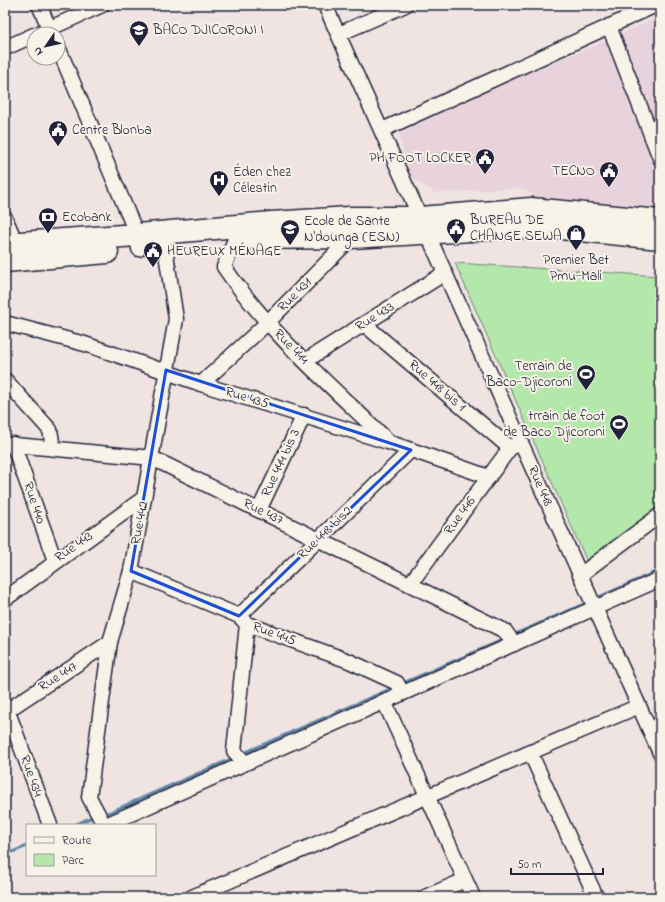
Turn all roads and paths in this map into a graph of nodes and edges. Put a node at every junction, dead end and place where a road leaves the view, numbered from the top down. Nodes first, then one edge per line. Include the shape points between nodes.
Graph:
1 (39, 5) edge
2 (102, 5) edge
3 (325, 5) edge
4 (405, 5) edge
5 (656, 5) edge
6 (49, 26) edge
7 (61, 26) edge
8 (609, 26) junction
9 (338, 34) junction
10 (26, 39) edge
11 (5, 48) edge
12 (65, 66) edge
13 (382, 130) junction
14 (660, 158) edge
15 (5, 218) edge
16 (660, 221) edge
17 (424, 225) junction
18 (352, 237) junction
19 (235, 238) junction
20 (660, 238) edge
21 (138, 242) junction
22 (11, 244) edge
23 (165, 247) junction
24 (5, 261) edge
25 (445, 272) junction
26 (5, 323) edge
27 (267, 323) junction
28 (364, 324) junction
29 (305, 361) junction
30 (166, 370) junction
31 (5, 380) edge
32 (201, 384) junction
33 (304, 415) junction
34 (388, 442) junction
35 (9, 444) edge
36 (515, 445) junction
37 (53, 447) junction
38 (411, 450) junction
39 (152, 458) junction
40 (489, 477) junction
41 (144, 498) junction
42 (259, 510) junction
43 (660, 515) edge
44 (319, 539) junction
45 (54, 561) junction
46 (131, 571) junction
47 (580, 575) junction
48 (660, 579) edge
49 (410, 584) junction
50 (5, 599) edge
51 (595, 608) junction
52 (243, 620) junction
53 (510, 638) junction
54 (110, 642) junction
55 (400, 688) junction
56 (384, 701) junction
57 (639, 706) junction
58 (6, 708) edge
59 (530, 752) junction
60 (660, 753) edge
61 (245, 763) junction
62 (427, 796) junction
63 (50, 824) edge
64 (104, 824) edge
65 (107, 824) edge
66 (465, 880) junction
67 (192, 897) edge
68 (426, 897) edge
69 (472, 897) edge
70 (596, 897) edge

1 - 6 street
2 - 7 street
3 - 9 street, Rue 448
4 - 9 street
5 - 8 street
8 - 13 street
8 - 14 street
9 - 13 street, Rue 448
10 - 11 street
12 - 21 street
13 - 17 street, Rue 448
15 - 22 street
16 - 17 main road via 530,209
17 - 18 main road
17 - 20 main road via 541,226
17 - 21 main road via 341,218
17 - 25 street, Rue 448
18 - 19 main road
18 - 27 street, Rue 431
19 - 23 main road
19 - 27 street, Rue 444 via 224,267
21 - 22 main road
21 - 23 main road
21 - 24 main road
23 - 30 street, Rue 442 via 176,319
25 - 28 street, Rue 433
25 - 36 street, Rue 448
26 - 30 street, Rue 435 via 86,344
27 - 29 street, Rue 444
27 - 32 street, Rue 431
28 - 29 street, Rue 433
28 - 36 street, Rue 448 bis 1
29 - 34 street, Rue 444
30 - 32 street, Rue 435
30 - 39 street, Rue 442
31 - 37 street via 50,430
32 - 33 street, Rue 435
33 - 34 street, Rue 435
33 - 42 street, Rue 444 bis 3
34 - 38 street, Rue 435
35 - 37 street, Rue 437
35 - 45 street, Rue 440
36 - 40 street, Rue 446
36 - 47 street, Rue 448
37 - 39 street, Rue 437
38 - 40 street, Rue 435
38 - 44 street, Rue 448 bis2
39 - 41 street, Rue 442
39 - 42 street, Rue 437
40 - 49 street, Rue 446
41 - 45 street, Rue 443
41 - 46 street, Rue 442
42 - 44 street, Rue 437
43 - 47 street
44 - 49 street, Rue 437
44 - 52 street, Rue 448 bis2
45 - 50 street, Rue 443
46 - 52 street, Rue 445
46 - 54 street, Rue 442
47 - 51 street, Rue 448
48 - 51 street
49 - 53 street, Rue 437
51 - 53 street
51 - 57 street, Rue 448
52 - 55 street, Rue 445 via 349,661
52 - 61 street via 234,751
53 - 55 street
54 - 58 street, Rue 447
54 - 64 street, Rue 442 via 89,797
55 - 56 street
56 - 61 street
56 - 62 street
57 - 59 street
57 - 60 street, Rue 448
58 - 63 street, Rue 434
59 - 62 street
59 - 70 street
61 - 65 street
62 - 66 street
62 - 67 street
66 - 68 street
66 - 69 street

